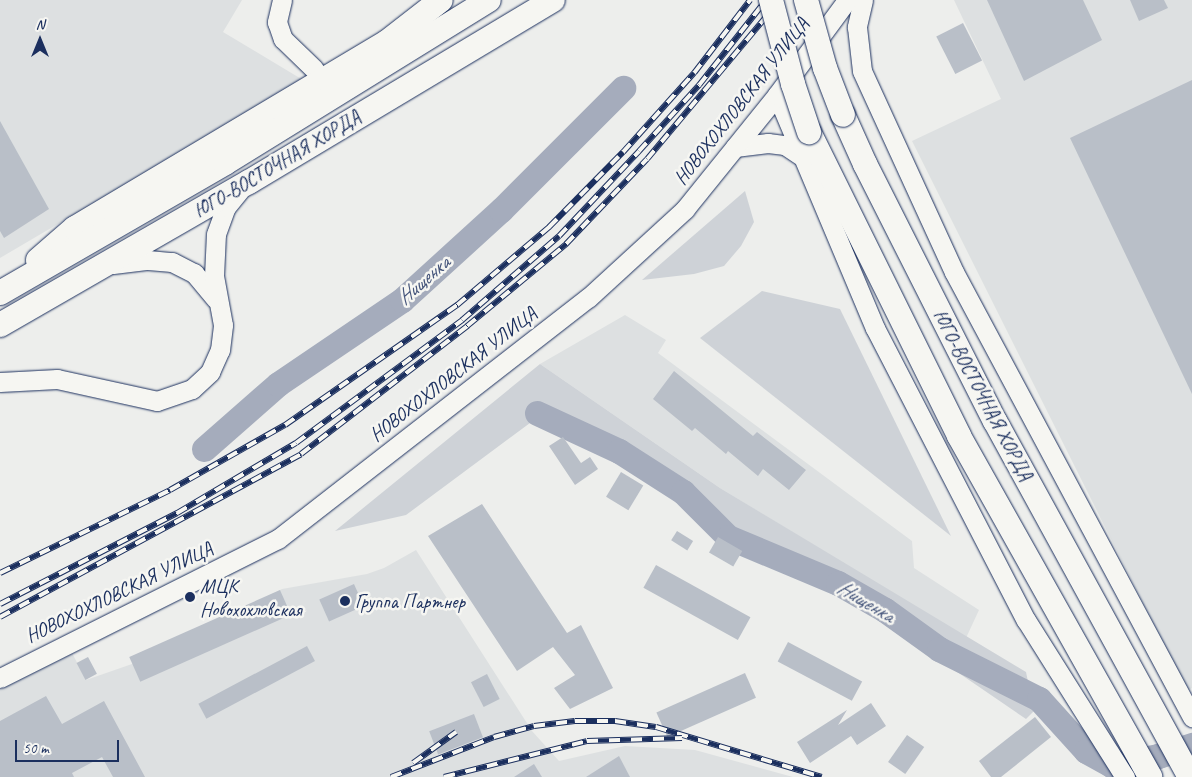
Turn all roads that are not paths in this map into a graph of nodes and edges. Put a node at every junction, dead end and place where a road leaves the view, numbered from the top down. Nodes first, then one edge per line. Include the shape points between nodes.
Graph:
1 (282, 0) edge
2 (441, 0) edge
3 (488, 0) edge
4 (553, 0) edge
5 (771, 0) edge
6 (806, 0) edge
7 (848, 0) edge
8 (862, 0) edge
9 (314, 69) dead end
10 (777, 94) junction
11 (735, 147) junction
12 (800, 155) junction
13 (249, 182) junction
14 (105, 266) junction
15 (0, 293) edge
16 (221, 313) junction
17 (0, 325) edge
18 (0, 382) edge
19 (0, 678) edge
20 (1192, 717) edge
21 (1125, 777) edge
22 (1150, 777) edge
23 (1190, 777) edge

1 - 9 street via 277,22 283,38
2 - 15 main road via 387,42 75,228
3 - 15 main road, ЮГО-ВОСТОЧНАЯ ХОРДА via 225,163
4 - 13 main road, ЮГО-ВОСТОЧНАЯ ХОРДА
5 - 22 main road, ЮГО-ВОСТОЧНАЯ ХОРДА, bridge via 792,84 809,132 959,436
6 - 23 main road, ЮГО-ВОСТОЧНАЯ ХОРДА, bridge via 825,68 865,164 995,421
7 - 10 street, НОВОХОХЛОВСКАЯ УЛИЦА
8 - 20 street via 857,27 862,71 954,272
10 - 11 street, НОВОХОХЛОВСКАЯ УЛИЦА
10 - 12 street
11 - 12 street via 768,143 785,145
11 - 19 street, НОВОХОХЛОВСКАЯ УЛИЦА via 684,209 588,298 278,539
12 - 21 street via 875,328 1026,620
13 - 14 main road, ЮГО-ВОСТОЧНАЯ ХОРДА
13 - 16 street via 226,207 216,234 214,276
14 - 16 street via 148,260 184,267 211,291
14 - 17 main road, ЮГО-ВОСТОЧНАЯ ХОРДА
16 - 18 street via 222,344 210,372 192,389 169,398 145,400 95,385 57,379

